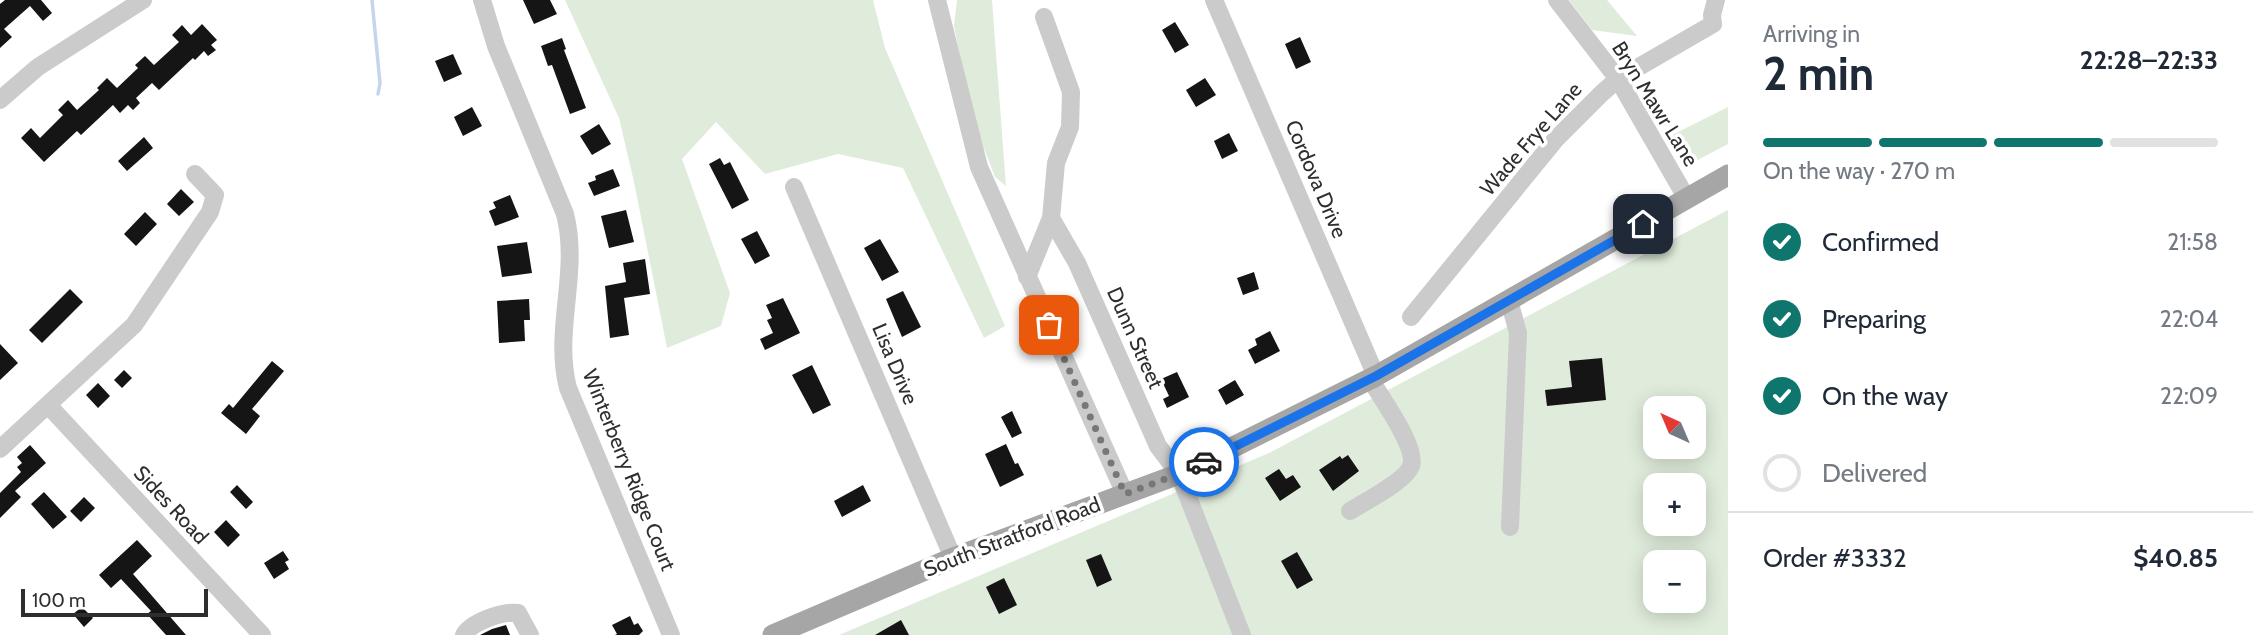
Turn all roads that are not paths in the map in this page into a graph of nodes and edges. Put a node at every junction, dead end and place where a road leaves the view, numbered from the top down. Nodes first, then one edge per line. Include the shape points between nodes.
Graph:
1 (143, 0) edge
2 (482, 0) edge
3 (937, 0) edge
4 (1214, 0) edge
5 (1558, 0) edge
6 (1716, 0) edge
7 (1044, 18) dead end
8 (1618, 79) junction
9 (0, 100) edge
10 (195, 174) dead end
11 (1728, 175) edge
12 (794, 187) dead end
13 (1687, 199) junction
14 (1051, 218) junction
15 (1027, 277) junction
16 (1509, 300) junction
17 (1412, 317) dead end
18 (1373, 378) junction
19 (48, 405) junction
20 (0, 449) edge
21 (1179, 474) junction
22 (1125, 494) junction
23 (1350, 511) dead end
24 (1510, 527) dead end
25 (953, 558) junction
26 (262, 635) edge
27 (464, 635) edge
28 (530, 635) edge
29 (671, 635) edge
30 (773, 635) edge
31 (1242, 635) edge

1 - 9 street via 38,67
2 - 29 street, Winterberry Ridge Court via 569,231 571,271 562,343 568,388
3 - 15 street via 979,167
4 - 18 street, Cordova Drive
5 - 8 street, Bryn Mawr Lane
6 - 8 street, Wade Frye Lane via 1713,24
7 - 14 street via 1072,92 1070,127 1056,163
8 - 13 street, Bryn Mawr Lane
8 - 17 street, Wade Frye Lane via 1555,140
10 - 19 street via 215,195 210,212 134,325
11 - 13 main road, South Stratford Road
12 - 25 street, Lisa Drive
13 - 16 main road, South Stratford Road
14 - 15 street
14 - 21 street, Dunn Street via 1077,263 1158,446
15 - 22 street
16 - 18 main road, South Stratford Road
16 - 24 street via 1518,332
18 - 21 main road, South Stratford Road
18 - 23 street, Cordova Drive via 1412,454 1411,466 1402,477
19 - 20 street
19 - 26 street, Sides Road
21 - 22 main road, South Stratford Road
21 - 31 street, Dunn Street
22 - 25 main road, South Stratford Road
25 - 30 main road, South Stratford Road
27 - 28 street via 468,628 510,612 518,614

